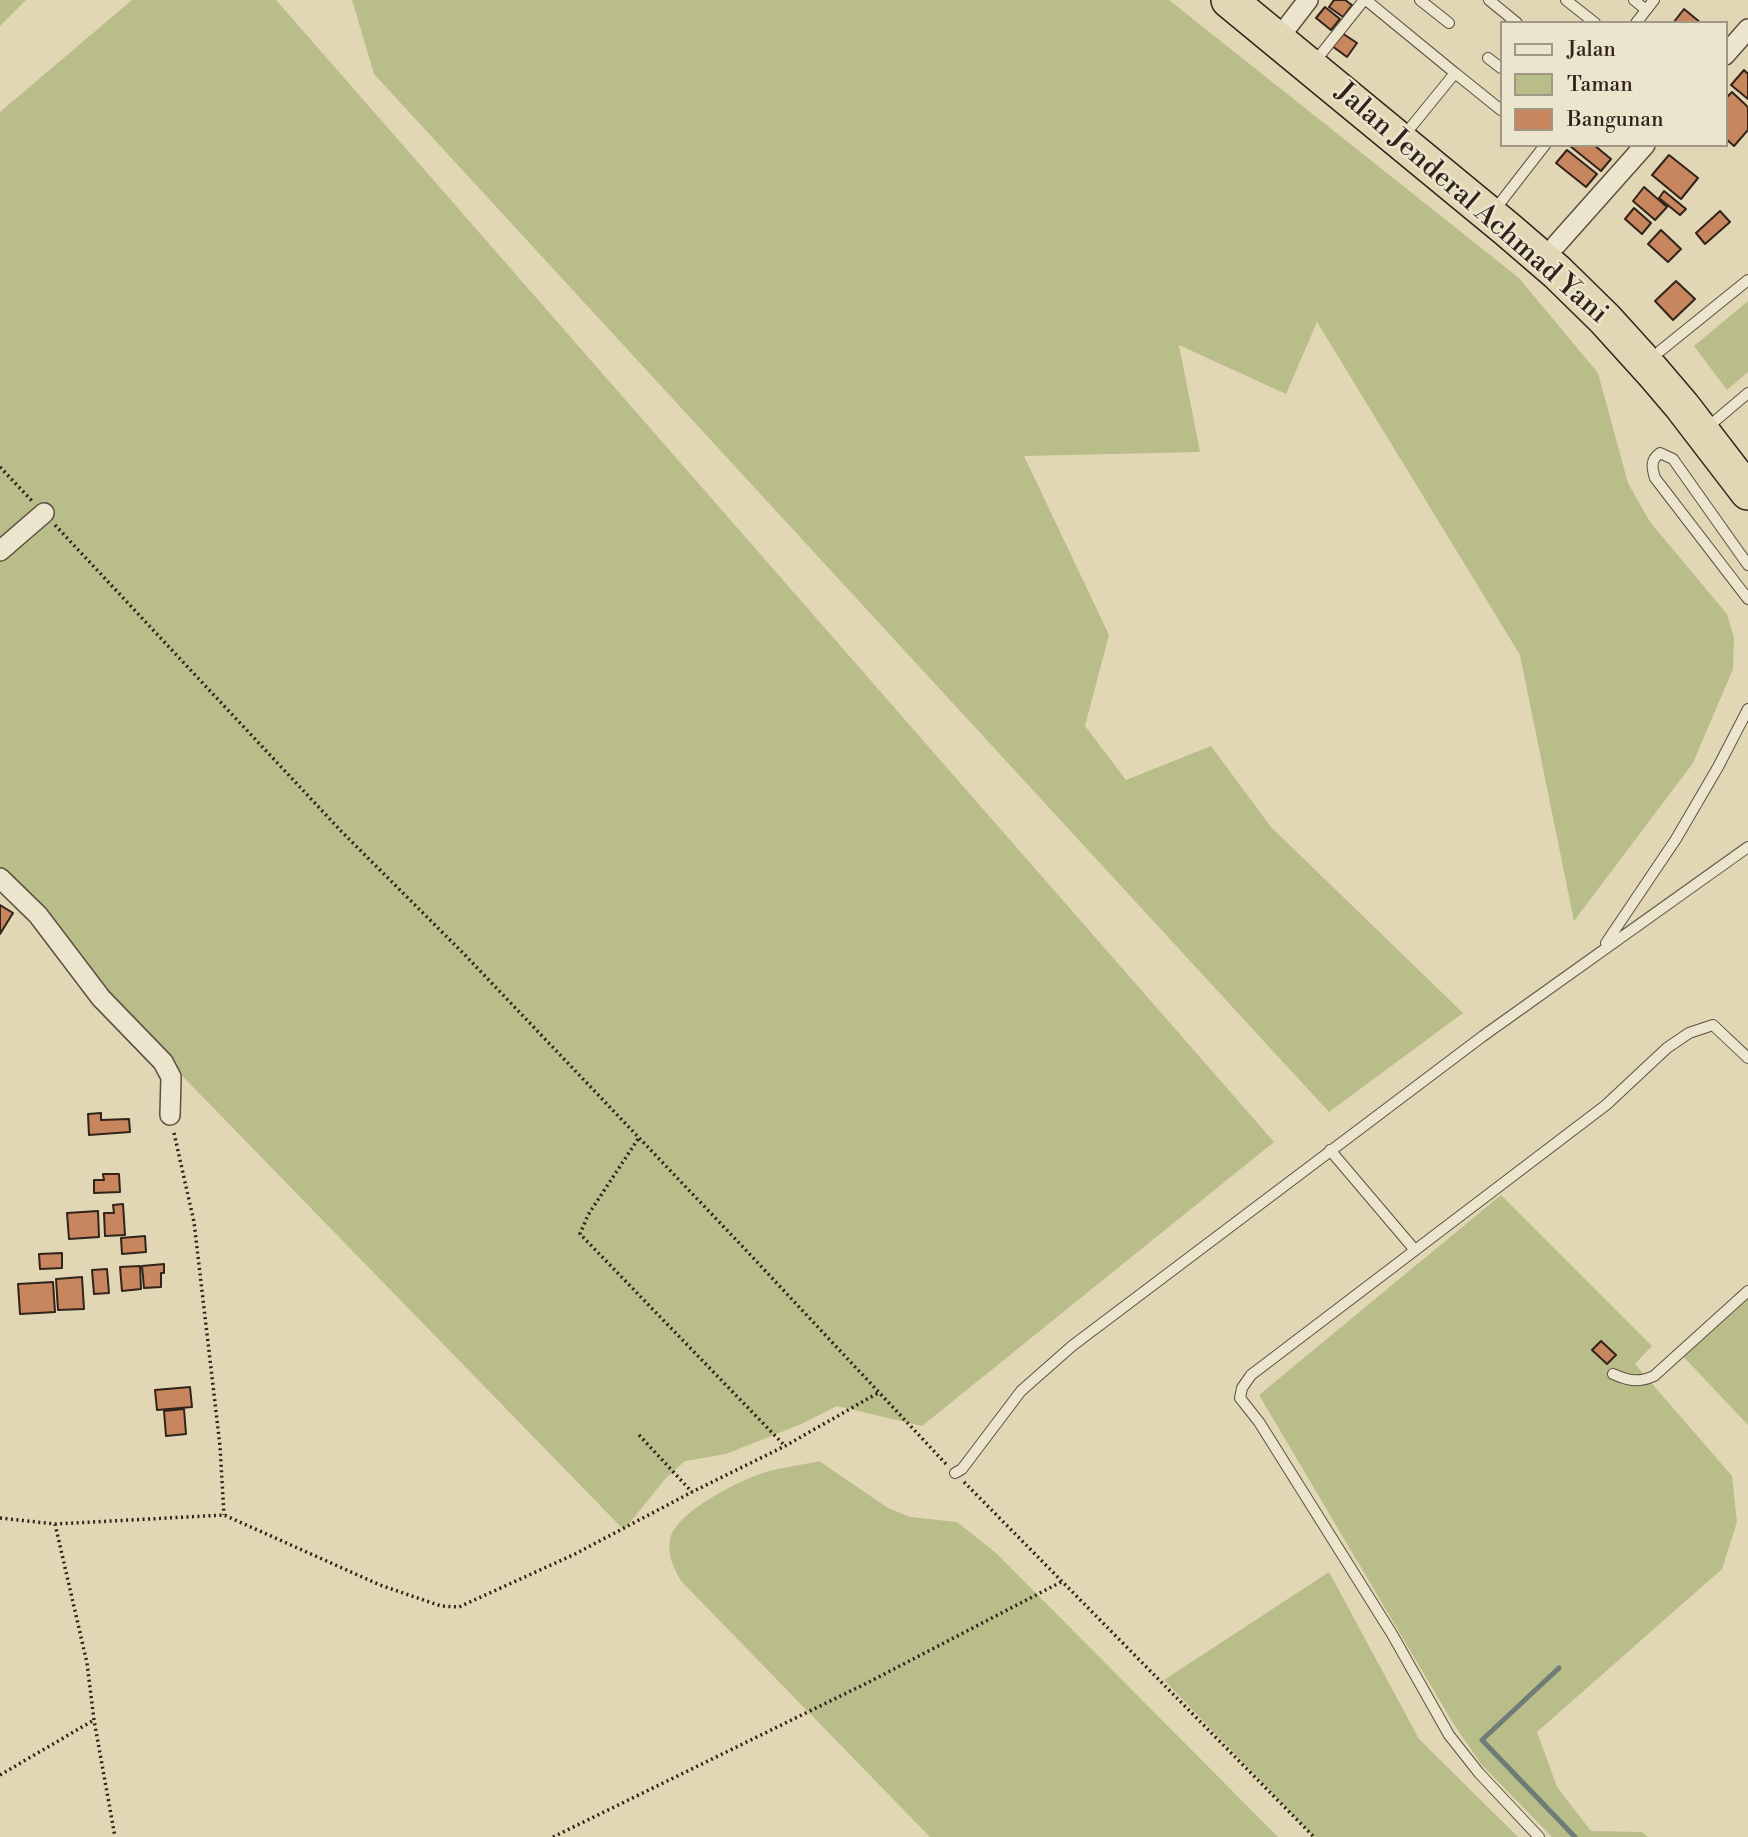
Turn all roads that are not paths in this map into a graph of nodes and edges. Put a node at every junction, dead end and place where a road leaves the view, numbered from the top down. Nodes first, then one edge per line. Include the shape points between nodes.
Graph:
1 (1229, 0) edge
2 (1254, 0) edge
3 (1365, 0) edge
4 (1420, 0) edge
5 (1489, 0) edge
6 (1566, 0) edge
7 (1634, 0) edge
8 (1654, 0) edge
9 (1646, 10) junction
10 (1298, 13) edge
11 (1515, 21) edge
12 (1592, 21) edge
13 (1638, 21) edge
14 (1449, 23) dead end
15 (1748, 29) edge
16 (1727, 53) edge
17 (1321, 54) junction
18 (1488, 58) dead end
19 (1500, 67) edge
20 (1455, 73) junction
21 (1500, 109) edge
22 (1411, 127) junction
23 (1544, 147) edge
24 (1643, 147) edge
25 (1509, 216) junction
26 (1556, 245) junction
27 (1748, 280) edge
28 (1660, 351) junction
29 (1748, 393) edge
30 (1715, 421) junction
31 (1748, 464) edge
32 (1748, 492) edge
33 (44, 513) road end
34 (0, 551) edge
35 (1748, 565) edge
36 (1748, 599) edge
37 (1748, 709) edge
38 (1748, 848) edge
39 (0, 878) edge
40 (1602, 950) junction
41 (1748, 1058) edge
42 (170, 1115) road end
43 (1330, 1150) junction
44 (1414, 1249) junction
45 (1748, 1291) edge
46 (1614, 1374) dead end
47 (955, 1473) road end
48 (1539, 1837) edge

1 - 25 highway, Jalan Jenderal Achmad Yani
2 - 10 highway, Jalan Jenderal Achmad Yani
3 - 17 lane
3 - 20 lane
4 - 14 lane
5 - 11 lane
6 - 12 lane
7 - 9 lane
8 - 9 lane
9 - 13 lane
10 - 17 highway, Jalan Jenderal Achmad Yani
15 - 16 street
17 - 22 highway, Jalan Jenderal Achmad Yani
18 - 19 lane
20 - 21 lane
20 - 22 lane
22 - 25 highway, Jalan Jenderal Achmad Yani
23 - 25 lane
24 - 26 street
25 - 26 highway, Jalan Jenderal Achmad Yani
25 - 32 highway, Jalan Jenderal Achmad Yani via 1682,406
26 - 28 highway, Jalan Jenderal Achmad Yani
27 - 28 lane
28 - 30 highway, Jalan Jenderal Achmad Yani
29 - 30 lane
30 - 31 highway, Jalan Jenderal Achmad Yani
33 - 34 street
35 - 36 lane via 1673,459 1660,453 1656,456 1652,466 1656,478
37 - 40 lane via 1676,839
38 - 40 lane
39 - 42 street via 38,915 101,998 163,1062 172,1077
40 - 43 lane
41 - 44 lane via 1713,1025 1689,1033 1606,1105
43 - 44 lane
43 - 47 lane via 1072,1346 1021,1391
44 - 48 lane via 1251,1376 1241,1398 1392,1634 1450,1735
45 - 46 lane via 1654,1376 1628,1381

